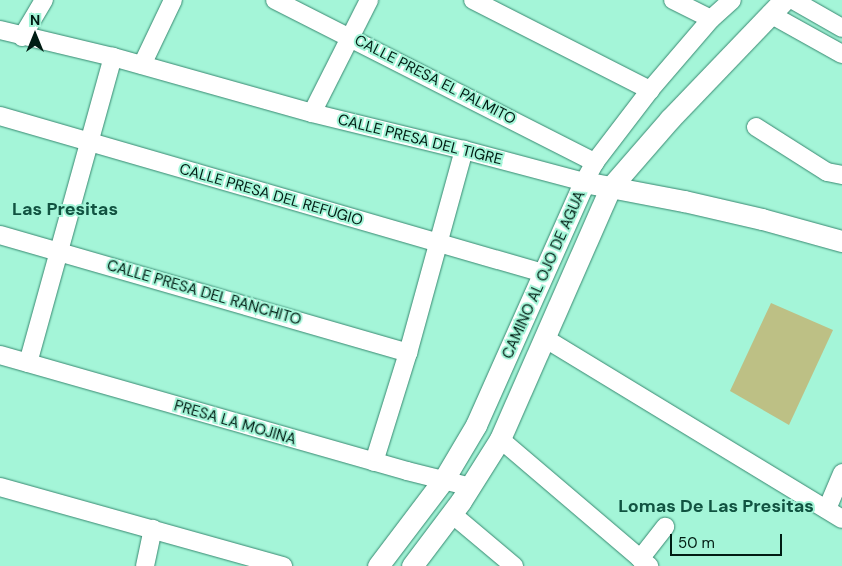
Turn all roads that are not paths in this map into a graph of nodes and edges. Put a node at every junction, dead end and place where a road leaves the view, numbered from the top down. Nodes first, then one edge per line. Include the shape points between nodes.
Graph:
1 (44, 0) edge
2 (173, 0) edge
3 (275, 0) edge
4 (369, 0) edge
5 (473, 0) edge
6 (673, 0) edge
7 (732, 0) edge
8 (793, 0) edge
9 (777, 7) edge
10 (711, 19) junction
11 (842, 28) edge
12 (0, 30) edge
13 (22, 37) junction
14 (351, 37) junction
15 (842, 54) edge
16 (113, 57) junction
17 (142, 65) junction
18 (650, 90) junction
19 (312, 113) junction
20 (0, 116) edge
21 (756, 127) dead end
22 (90, 143) junction
23 (464, 150) junction
24 (595, 162) junction
25 (839, 175) edge
26 (584, 182) junction
27 (610, 188) junction
28 (0, 235) edge
29 (842, 241) edge
30 (438, 242) junction
31 (60, 251) junction
32 (543, 273) junction
33 (546, 339) junction
34 (408, 353) junction
35 (0, 355) edge
36 (28, 363) junction
37 (500, 439) junction
38 (374, 462) junction
39 (842, 473) edge
40 (444, 479) junction
41 (0, 487) edge
42 (471, 487) junction
43 (452, 514) junction
44 (835, 514) edge
45 (664, 527) dead end
46 (153, 529) junction
47 (645, 562) edge
48 (145, 566) edge
49 (283, 566) edge
50 (378, 566) edge
51 (412, 566) edge
52 (514, 566) edge

1 - 13 street
2 - 17 street
3 - 14 street, CALLE PRESA EL PALMITO
4 - 14 street
5 - 18 street
6 - 10 street
7 - 10 street, CAMINO AL OJO DE AGUA
8 - 11 street
9 - 15 street
9 - 27 street, CAMINO AL OJO DE AGUA via 670,119
10 - 18 street, CAMINO AL OJO DE AGUA
12 - 13 street, CALLE PRESA DEL TIGRE
13 - 16 street, CALLE PRESA DEL TIGRE
14 - 19 street
14 - 24 street, CALLE PRESA EL PALMITO
16 - 17 street, CALLE PRESA DEL TIGRE
16 - 22 street
17 - 19 street, CALLE PRESA DEL TIGRE
18 - 24 street, CAMINO AL OJO DE AGUA
19 - 23 street, CALLE PRESA DEL TIGRE
20 - 22 street, CALLE PRESA DEL REFUGIO
21 - 25 street via 827,172
22 - 30 street, CALLE PRESA DEL REFUGIO
22 - 31 street
23 - 26 street, CALLE PRESA DEL TIGRE
23 - 30 street
24 - 26 street, CAMINO AL OJO DE AGUA
26 - 27 street, CALLE PRESA DEL TIGRE
26 - 32 street, CAMINO AL OJO DE AGUA
27 - 29 street, CALLE PRESA DEL TIGRE via 703,205
27 - 33 street, CAMINO AL OJO DE AGUA
28 - 31 street, CALLE PRESA DEL RANCHITO
30 - 32 street, CALLE PRESA DEL REFUGIO
30 - 34 street
31 - 34 street, CALLE PRESA DEL RANCHITO
31 - 36 street
32 - 40 street, CAMINO AL OJO DE AGUA via 493,390
33 - 37 street, CAMINO AL OJO DE AGUA
33 - 44 street
34 - 38 street
35 - 36 street, PRESA LA MOJINA
36 - 38 street, PRESA LA MOJINA
37 - 42 street, CAMINO AL OJO DE AGUA
37 - 47 street
38 - 40 street, PRESA LA MOJINA
39 - 44 street
40 - 42 street, PRESA LA MOJINA
40 - 50 street, CAMINO AL OJO DE AGUA
41 - 46 street
42 - 43 street, CAMINO AL OJO DE AGUA
43 - 51 street, CAMINO AL OJO DE AGUA
43 - 52 street
45 - 47 street
46 - 48 street
46 - 49 street

